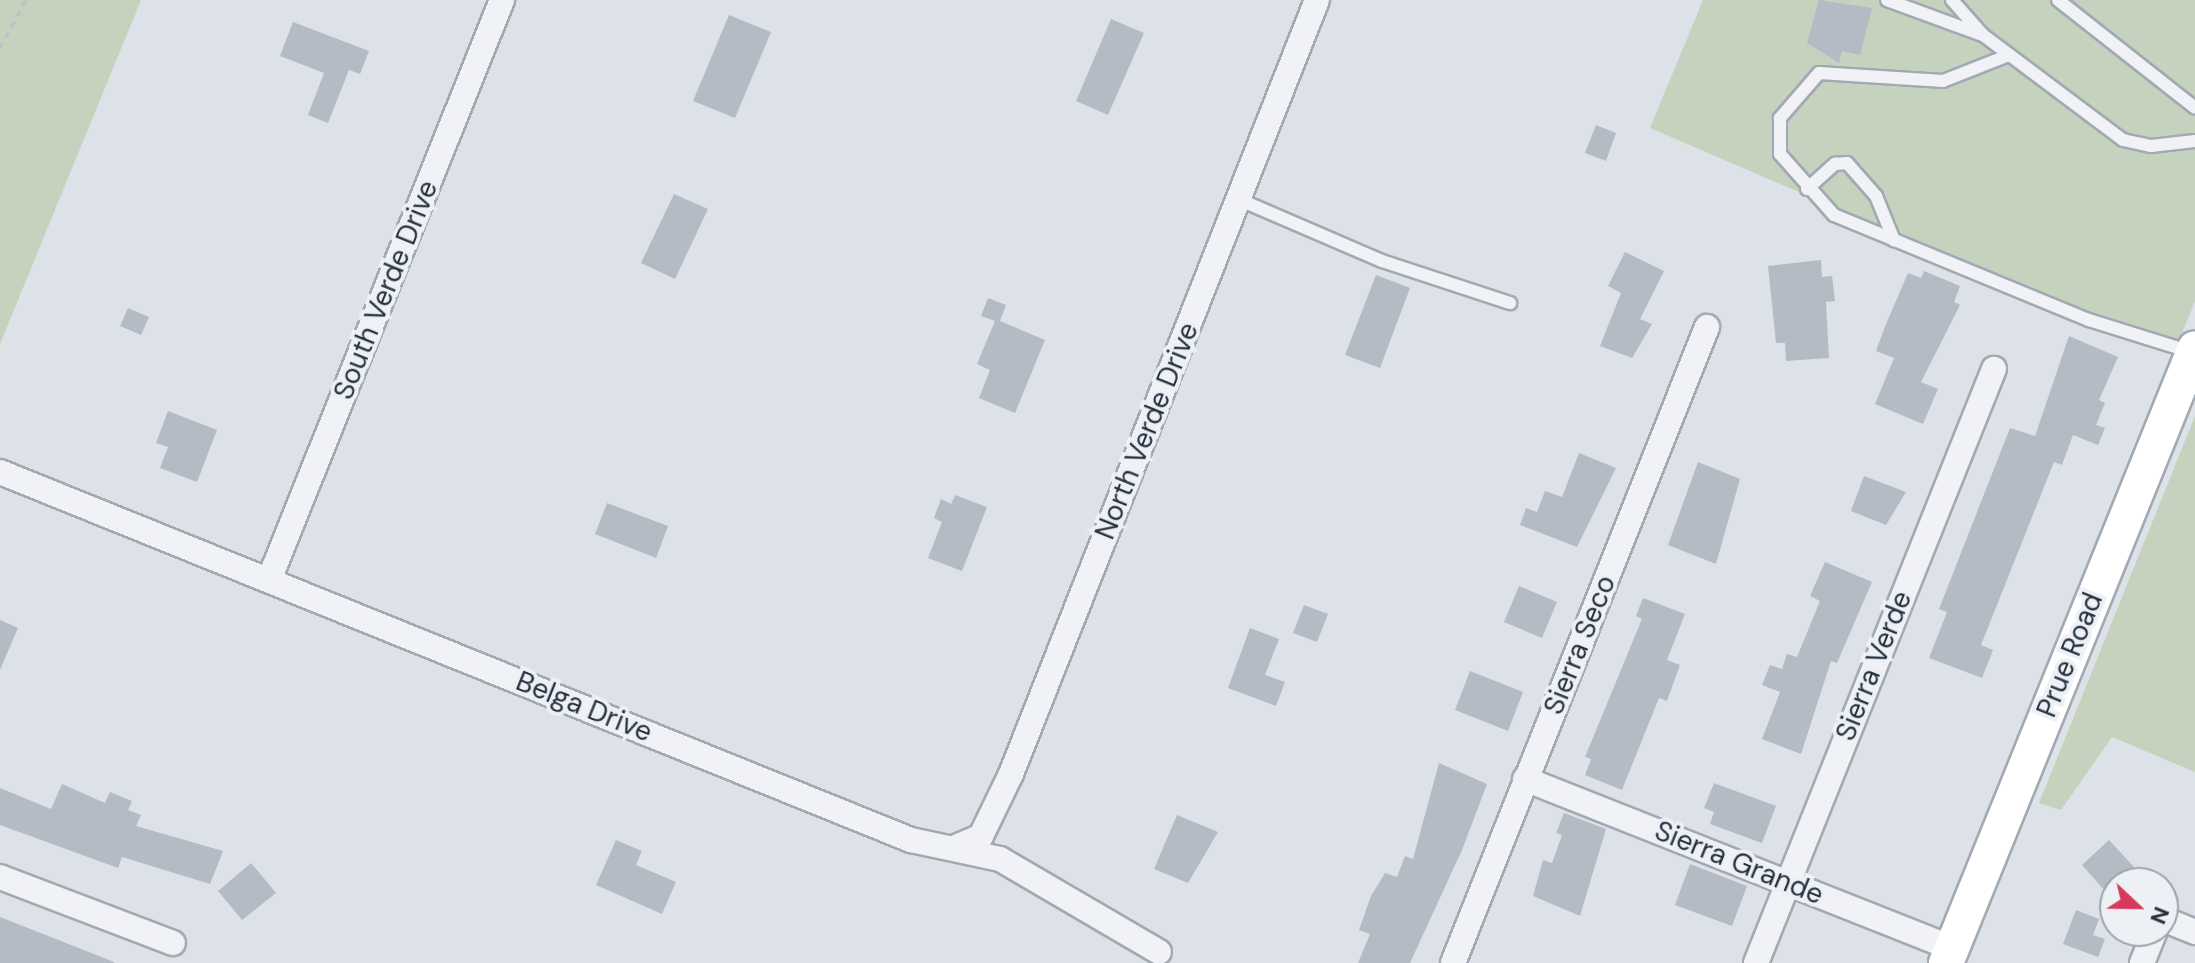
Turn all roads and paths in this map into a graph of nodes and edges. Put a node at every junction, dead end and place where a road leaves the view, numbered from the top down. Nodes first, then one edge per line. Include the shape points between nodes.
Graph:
1 (26, 0) edge
2 (502, 0) edge
3 (1317, 0) edge
4 (1887, 0) edge
5 (1952, 0) edge
6 (2058, 0) edge
7 (1983, 35) junction
8 (0, 48) edge
9 (2009, 55) junction
10 (2195, 108) edge
11 (2195, 141) edge
12 (1807, 189) junction
13 (1238, 199) junction
14 (1894, 240) junction
15 (1510, 303) dead end
16 (1707, 327) dead end
17 (2194, 350) edge
18 (1994, 369) dead end
19 (0, 472) edge
20 (269, 580) junction
21 (1525, 779) junction
22 (958, 846) junction
23 (0, 877) edge
24 (1788, 882) junction
25 (173, 943) dead end
26 (1159, 952) dead end
27 (1948, 956) edge
28 (1453, 963) edge
29 (1756, 963) edge

1 - 8 path
2 - 20 street, South Verde Drive
3 - 13 street, North Verde Drive
4 - 7 lane
5 - 7 lane
6 - 10 lane
7 - 9 lane
9 - 11 lane via 2123,140 2151,146
9 - 12 lane via 1943,81 1819,73 1780,118 1776,136 1780,154
12 - 14 lane via 1834,215
12 - 14 lane via 1835,164 1847,163 1876,196
13 - 15 lane via 1382,261
13 - 22 street, North Verde Drive via 1011,774 981,836
14 - 17 lane
16 - 21 street, Sierra Seco
17 - 27 main road, Prue Road
18 - 24 street, Sierra Verde
19 - 20 street, Belga Drive
20 - 22 street, Belga Drive via 911,840
21 - 24 street, Sierra Grande
21 - 28 street, Sierra Seco
22 - 26 street, Belga Drive via 1000,859
23 - 25 street
24 - 27 street, Sierra Grande
24 - 29 street, Sierra Verde

